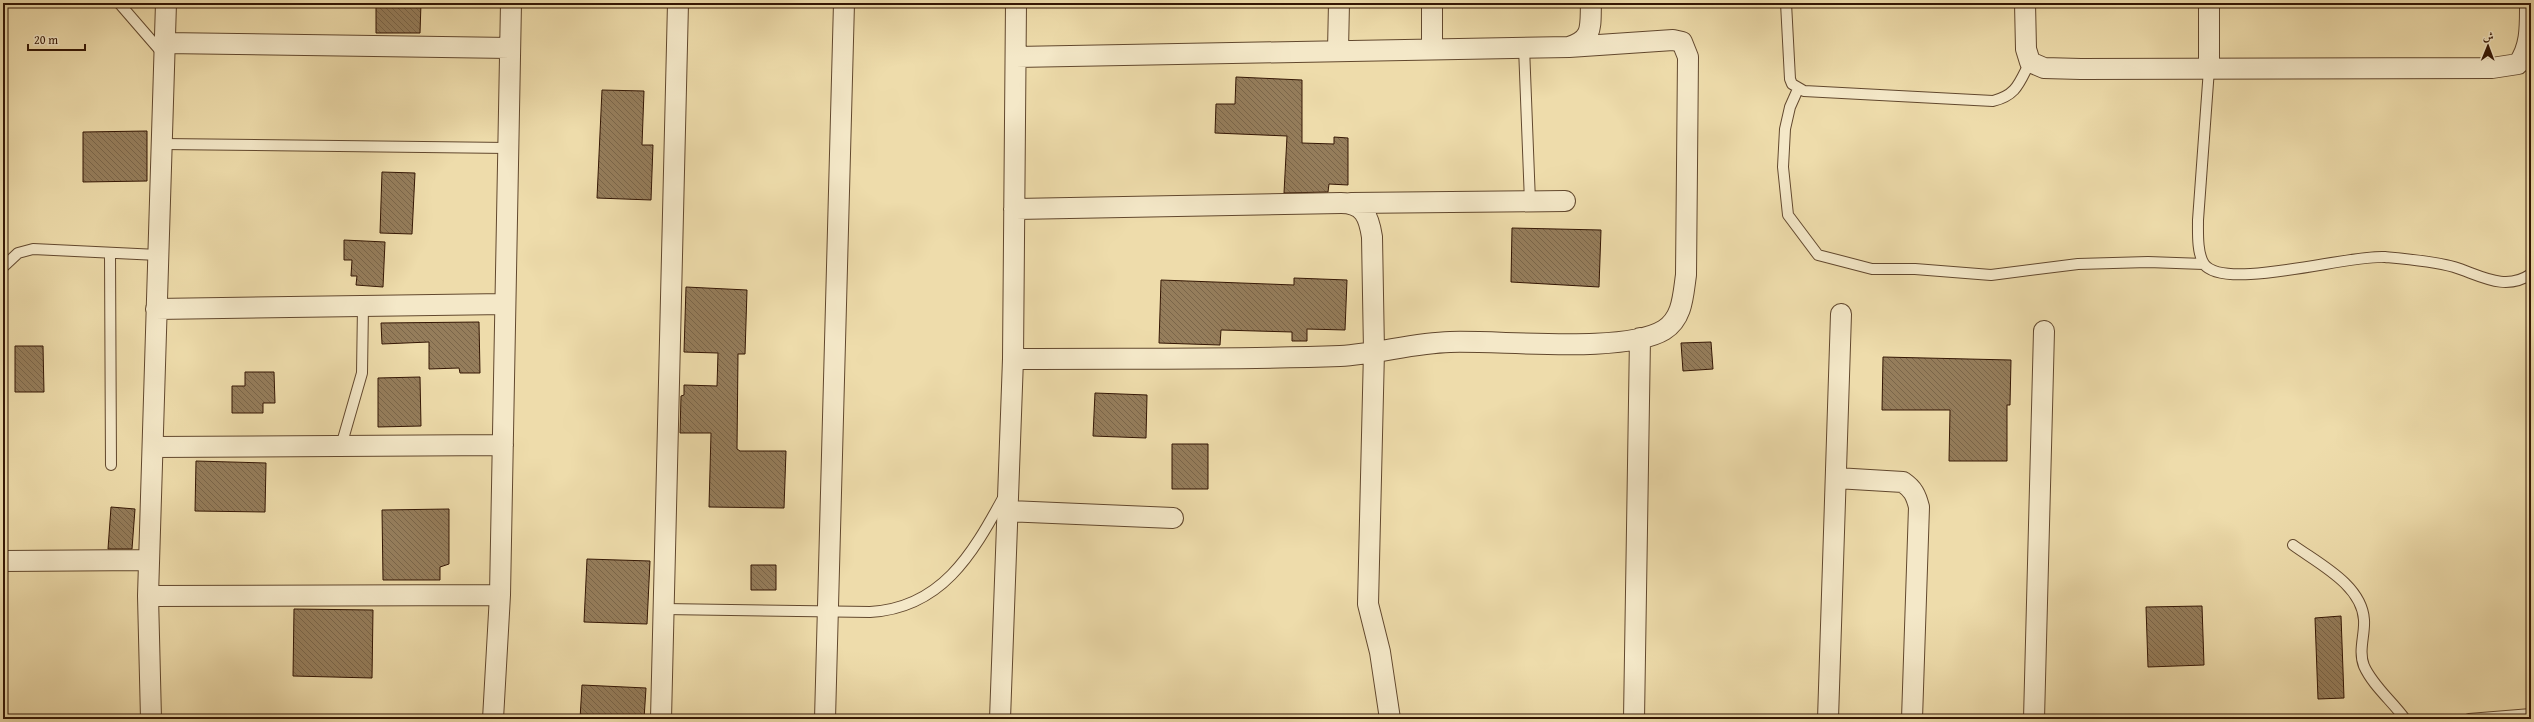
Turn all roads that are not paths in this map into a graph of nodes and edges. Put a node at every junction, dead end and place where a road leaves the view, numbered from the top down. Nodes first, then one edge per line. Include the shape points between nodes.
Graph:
1 (119, 3) edge
2 (166, 3) edge
3 (511, 3) edge
4 (678, 3) edge
5 (844, 3) edge
6 (1016, 3) edge
7 (1339, 3) edge
8 (1432, 3) edge
9 (1591, 3) edge
10 (1786, 3) edge
11 (2025, 3) edge
12 (2209, 3) edge
13 (2530, 3) edge
14 (1524, 47) junction
15 (1569, 47) junction
16 (510, 48) junction
17 (1432, 48) junction
18 (165, 49) junction
19 (1338, 50) junction
20 (2528, 54) edge
21 (1016, 57) junction
22 (2030, 62) junction
23 (2209, 69) junction
24 (1798, 89) junction
25 (162, 144) junction
26 (508, 148) junction
27 (1565, 201) dead end
28 (1530, 202) junction
29 (1351, 203) junction
30 (1014, 209) junction
31 (110, 253) junction
32 (158, 255) junction
33 (2204, 264) junction
34 (3, 267) edge
35 (2531, 274) edge
36 (505, 304) junction
37 (363, 306) junction
38 (156, 309) junction
39 (1841, 314) dead end
40 (2044, 331) dead end
41 (1640, 338) junction
42 (1374, 351) junction
43 (1013, 359) junction
44 (503, 445) junction
45 (341, 446) junction
46 (154, 447) junction
47 (111, 465) dead end
48 (1836, 478) junction
49 (1008, 490) junction
50 (1007, 511) junction
51 (1173, 518) dead end
52 (2293, 545) dead end
53 (149, 560) junction
54 (3, 561) edge
55 (500, 595) junction
56 (148, 596) junction
57 (664, 609) junction
58 (828, 612) junction
59 (2531, 714) edge
60 (151, 719) edge
61 (493, 719) edge
62 (662, 719) edge
63 (824, 719) edge
64 (1000, 719) edge
65 (1390, 719) edge
66 (1634, 719) edge
67 (1828, 719) edge
68 (1912, 719) edge
69 (2034, 719) edge
70 (2405, 719) edge
71 (2469, 719) edge

1 - 18 lane
2 - 18 street
3 - 16 street
4 - 57 street
5 - 58 street
6 - 21 street
7 - 19 street
8 - 17 street
9 - 15 street via 1589,34 1582,43
10 - 24 lane via 1789,73 1792,84
11 - 22 street via 2026,49
12 - 23 street
13 - 20 street
14 - 15 street
14 - 17 street
14 - 28 lane
15 - 41 street via 1672,40 1682,42 1688,57 1686,275 1683,302 1677,318 1664,330
16 - 18 street
16 - 26 street
17 - 19 street
18 - 25 street
19 - 21 street
20 - 23 street via 2518,64 2492,68
21 - 30 street
22 - 23 street via 2044,68
22 - 24 lane via 2015,90 2007,98 1993,101
23 - 33 lane via 2198,220 2199,244
24 - 33 lane via 1790,107 1785,129 1783,167 1788,215 1799,233 1818,254 1872,269 1915,269 1991,275 2078,264
25 - 26 lane
25 - 32 street
26 - 36 street
27 - 28 street
28 - 29 street
29 - 30 street
29 - 42 street via 1364,210 1369,220
30 - 43 street
31 - 32 lane
31 - 34 lane via 33,249 18,253
31 - 47 lane
32 - 38 street
33 - 35 lane via 2213,272 2236,275 2273,273 2360,258 2383,257 2453,267 2498,283 2513,282
36 - 37 street
36 - 44 street
37 - 38 street
37 - 45 lane via 362,373
38 - 46 street
39 - 48 street
40 - 69 street
41 - 42 street via 1588,344 1451,342 1406,345
41 - 66 street
42 - 43 street via 1342,356
42 - 65 street via 1368,604 1380,652
43 - 49 street
44 - 45 street
44 - 55 street
45 - 46 street
46 - 53 street
48 - 67 street
48 - 68 street via 1903,482 1912,488 1916,496 1919,507
49 - 50 street
49 - 58 lane via 973,550 936,588 914,603 890,611
50 - 51 street
50 - 64 street
52 - 70 lane via 2346,584 2356,596 2364,611 2361,647 2364,665 2373,681
53 - 54 street
53 - 56 street
55 - 56 street
55 - 61 street
56 - 60 street
57 - 58 lane
57 - 62 street
58 - 63 street
59 - 71 lane

